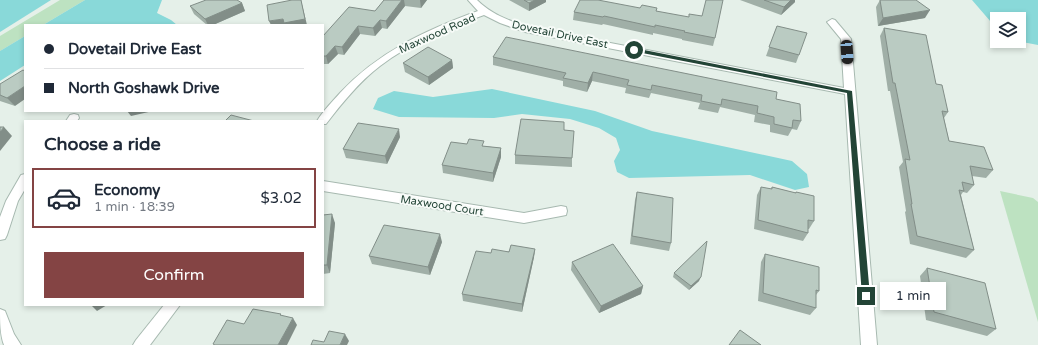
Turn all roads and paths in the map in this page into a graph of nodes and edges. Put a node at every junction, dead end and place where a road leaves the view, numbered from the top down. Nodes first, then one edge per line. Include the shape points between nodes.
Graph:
1 (472, 0) edge
2 (483, 12) junction
3 (832, 22) dead end
4 (850, 92) junction
5 (323, 120) edge
6 (24, 180) edge
7 (324, 186) edge
8 (561, 211) dead end
9 (0, 236) edge
10 (172, 306) edge
11 (0, 316) edge
12 (12, 345) edge
13 (141, 345) edge
14 (869, 345) edge

1 - 2 street
2 - 4 street, Dovetail Drive East via 526,29
2 - 5 street, Maxwood Road via 438,30 394,52 356,82
3 - 4 street via 846,39
4 - 14 street
6 - 9 street via 12,201
7 - 8 street, Maxwood Court via 524,218
10 - 13 street
11 - 12 street

